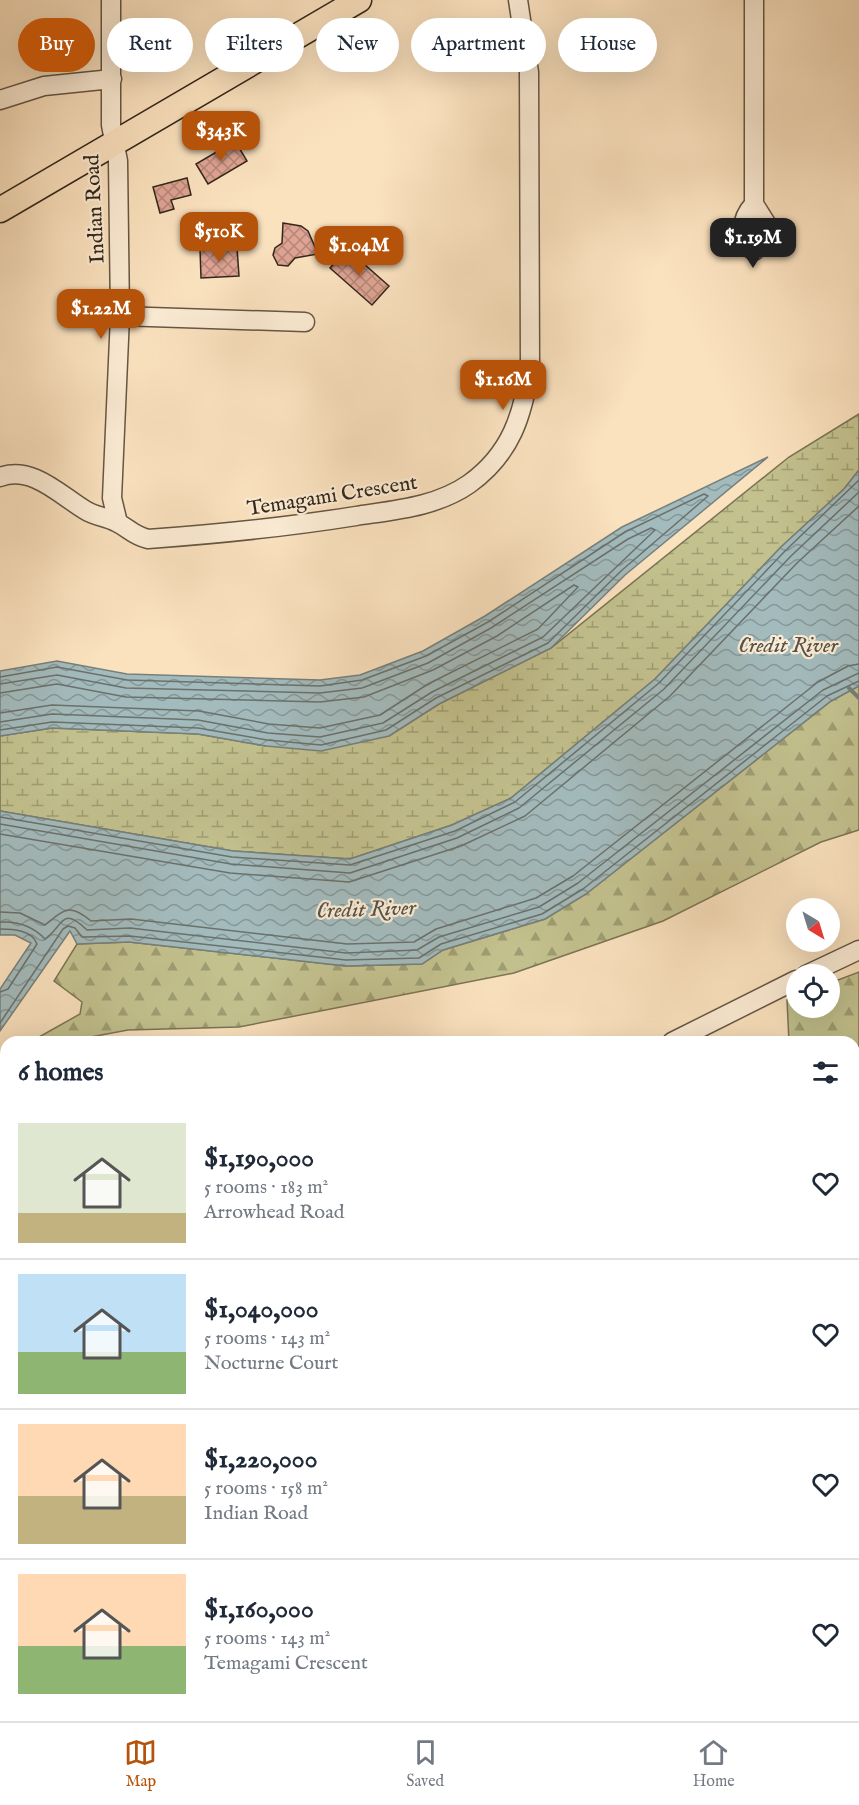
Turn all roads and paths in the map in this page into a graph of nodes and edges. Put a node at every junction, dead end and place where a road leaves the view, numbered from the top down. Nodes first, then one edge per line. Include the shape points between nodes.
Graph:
1 (111, 0) edge
2 (359, 0) edge
3 (518, 0) edge
4 (754, 0) edge
5 (111, 79) junction
6 (0, 100) edge
7 (114, 144) junction
8 (754, 204) dead end
9 (0, 210) edge
10 (120, 316) junction
11 (305, 322) dead end
12 (0, 477) edge
13 (118, 523) junction
14 (859, 950) edge
15 (829, 964) edge
16 (786, 985) edge
17 (684, 1036) edge

1 - 5 street, Indian Road
2 - 7 main road
3 - 13 street, Temagami Crescent via 529,72 530,367 515,432 496,459 470,483 443,499 408,508 257,531 148,539 133,536
4 - 8 street
5 - 6 street via 44,86
5 - 7 street, Indian Road
7 - 9 main road
7 - 10 street, Indian Road via 118,161
10 - 11 street
10 - 13 street, Indian Road via 112,498
12 - 13 street, Temagami Crescent via 39,479 87,512
14 - 15 street
16 - 17 street

